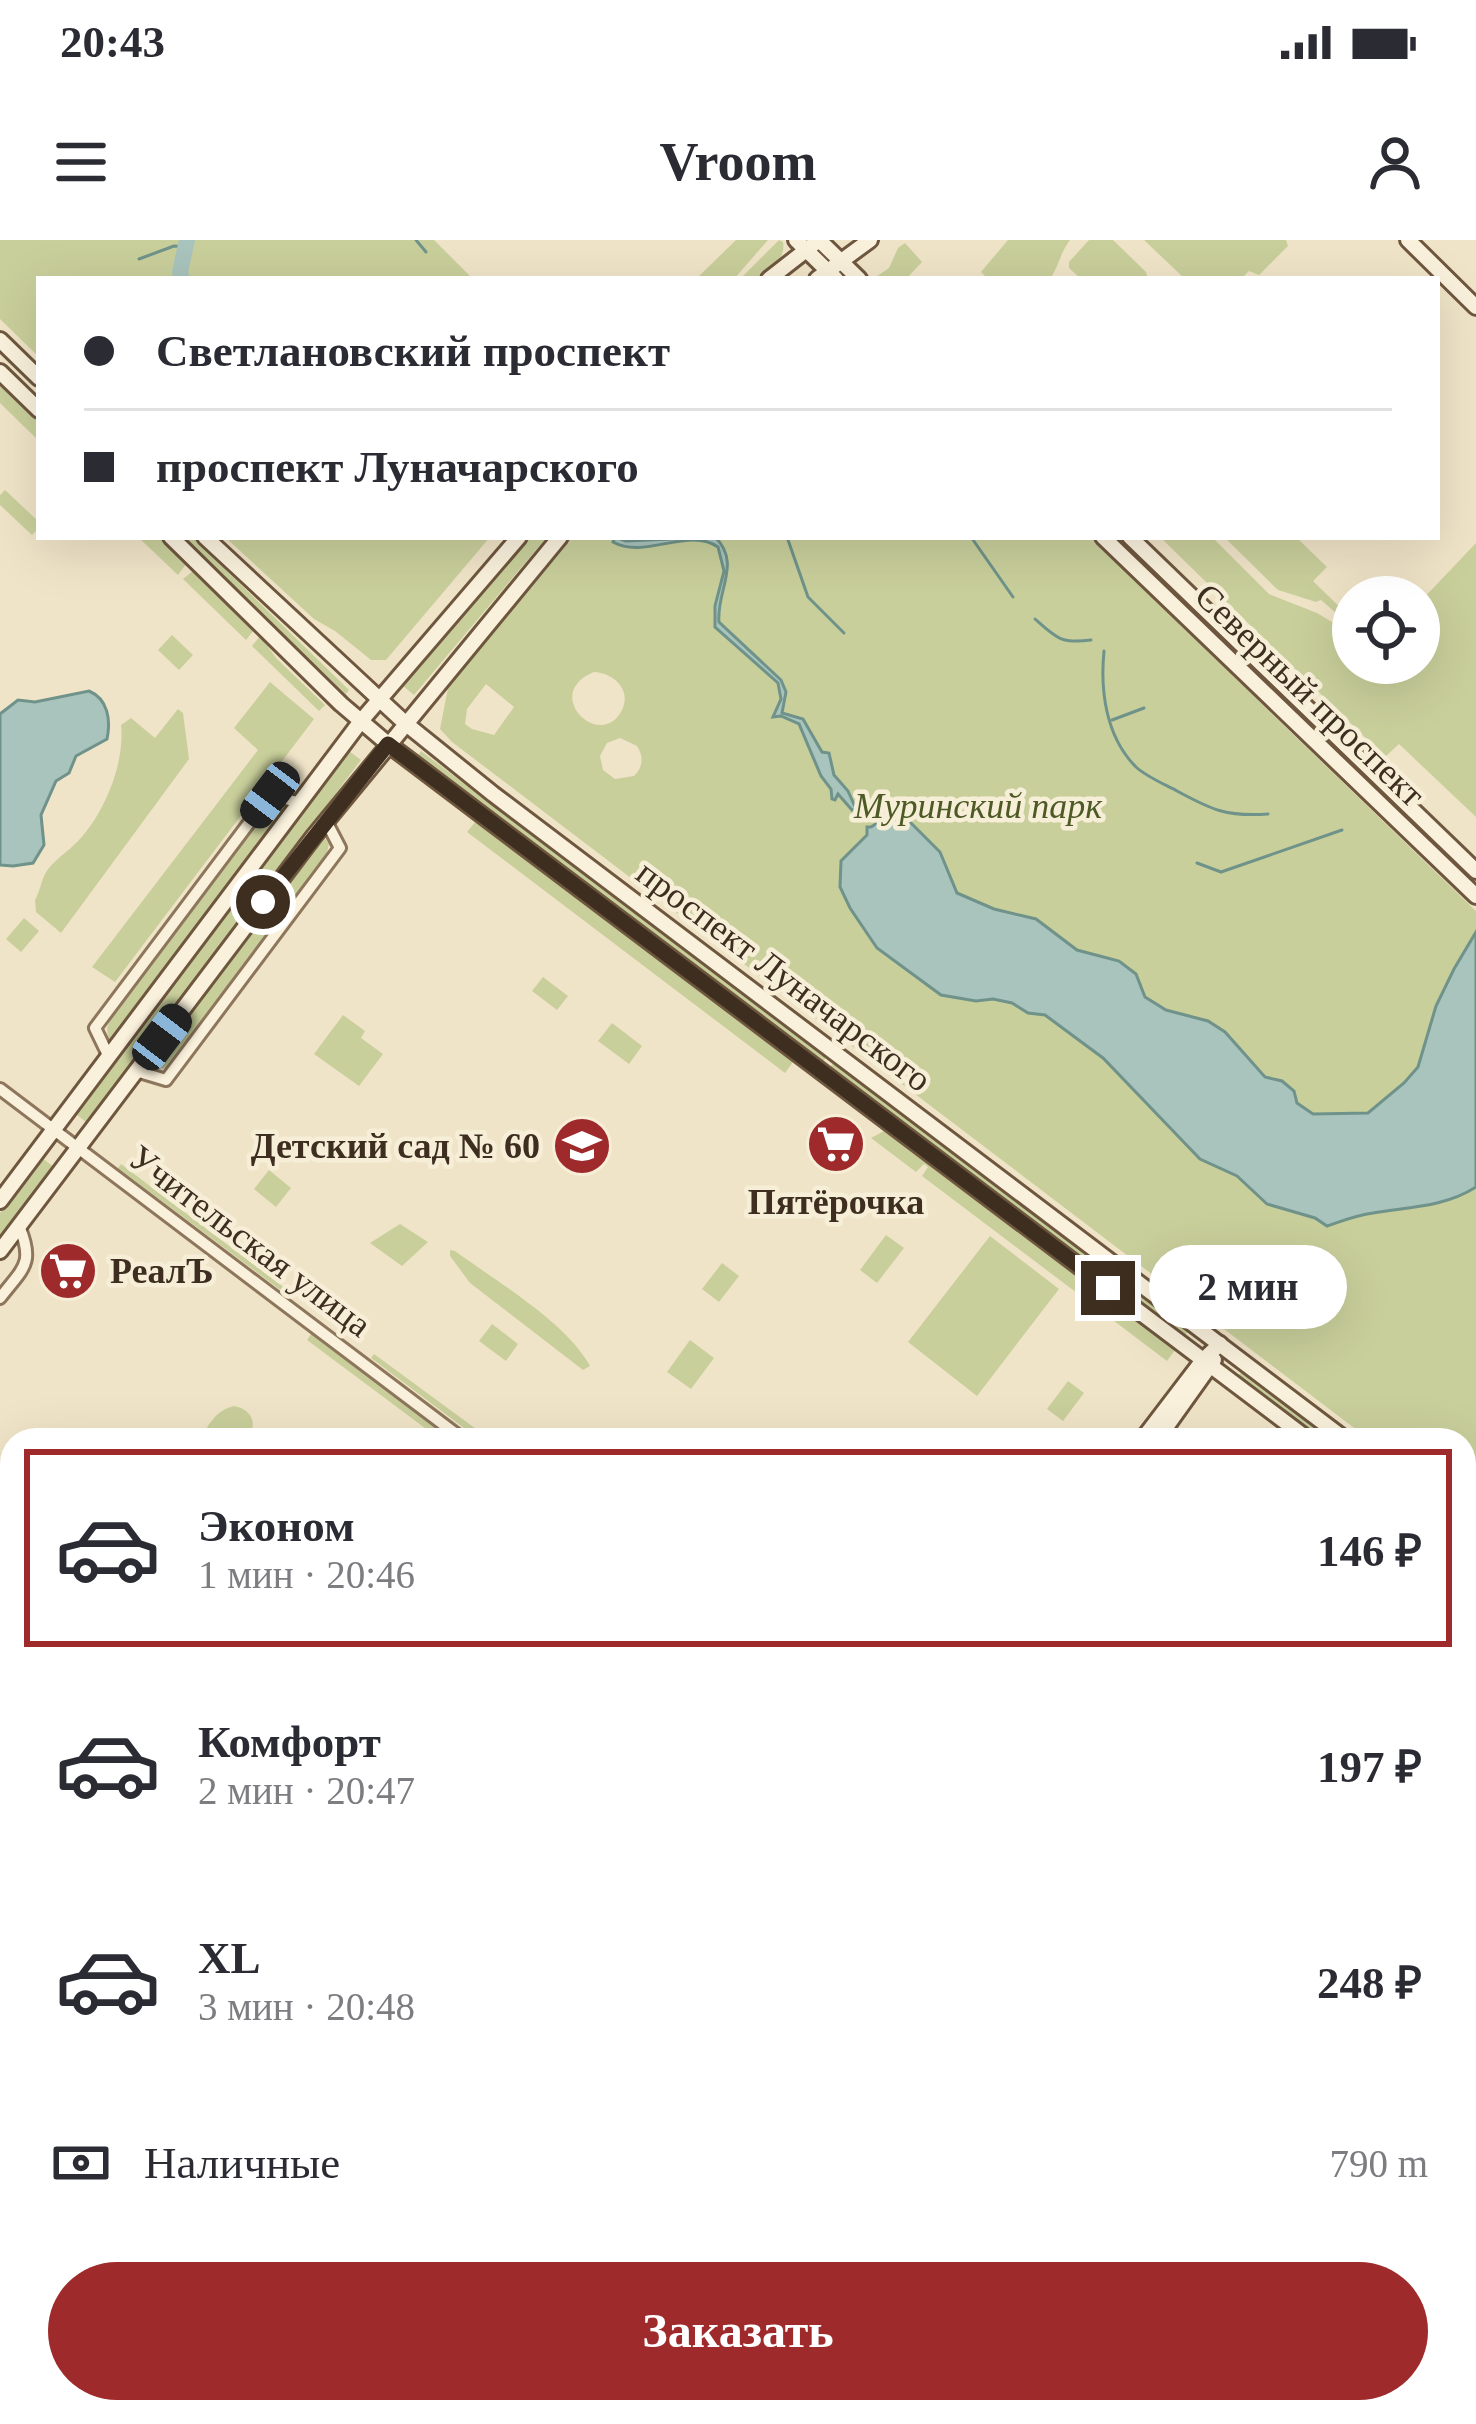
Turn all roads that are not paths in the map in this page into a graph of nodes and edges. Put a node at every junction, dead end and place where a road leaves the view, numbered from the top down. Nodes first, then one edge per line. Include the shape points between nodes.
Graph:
1 (870, 240) edge
2 (1408, 240) edge
3 (810, 243) edge
4 (830, 273) edge
5 (773, 276) edge
6 (1476, 307) edge
7 (0, 340) edge
8 (0, 372) edge
9 (36, 375) edge
10 (36, 407) edge
11 (174, 540) edge
12 (208, 540) edge
13 (516, 540) edge
14 (558, 540) edge
15 (1106, 540) edge
16 (1133, 540) edge
17 (379, 700) junction
18 (361, 721) junction
19 (405, 723) junction
20 (388, 744) junction
21 (301, 803) junction
22 (326, 821) junction
23 (1476, 871) edge
24 (1476, 896) edge
25 (109, 1057) junction
26 (136, 1071) junction
27 (0, 1089) edge
28 (54, 1130) junction
29 (78, 1148) junction
30 (0, 1201) edge
31 (19, 1226) junction
32 (0, 1251) edge
33 (0, 1298) edge
34 (1220, 1344) junction
35 (1208, 1363) junction
36 (448, 1428) edge
37 (1152, 1428) edge
38 (1164, 1428) edge
39 (1293, 1428) edge
40 (1330, 1428) edge

1 - 4 main road
2 - 6 main road
3 - 4 main road
3 - 5 main road
7 - 9 main road
8 - 10 main road
11 - 18 main road, проспект Луначарского
12 - 17 main road, проспект Луначарского
13 - 17 main road
14 - 19 main road
15 - 24 main road, Северный проспект
16 - 23 main road, Северный проспект
17 - 18 main road
17 - 19 main road, проспект Луначарского
18 - 20 main road, проспект Луначарского
18 - 21 main road
19 - 20 main road
19 - 34 main road, проспект Луначарского
20 - 22 main road
20 - 35 main road, проспект Луначарского
21 - 25 main road
21 - 25 street via 270,795 95,1028
22 - 26 main road
22 - 26 street via 340,848 166,1080
25 - 28 main road
26 - 29 main road
27 - 28 street, Учительская улица
28 - 29 street, Учительская улица
28 - 30 main road
29 - 31 main road
29 - 36 street, Учительская улица
31 - 32 main road
31 - 33 street via 27,1259
34 - 35 main road
34 - 40 main road, проспект Луначарского
35 - 37 main road
35 - 38 main road
35 - 39 main road, проспект Луначарского

